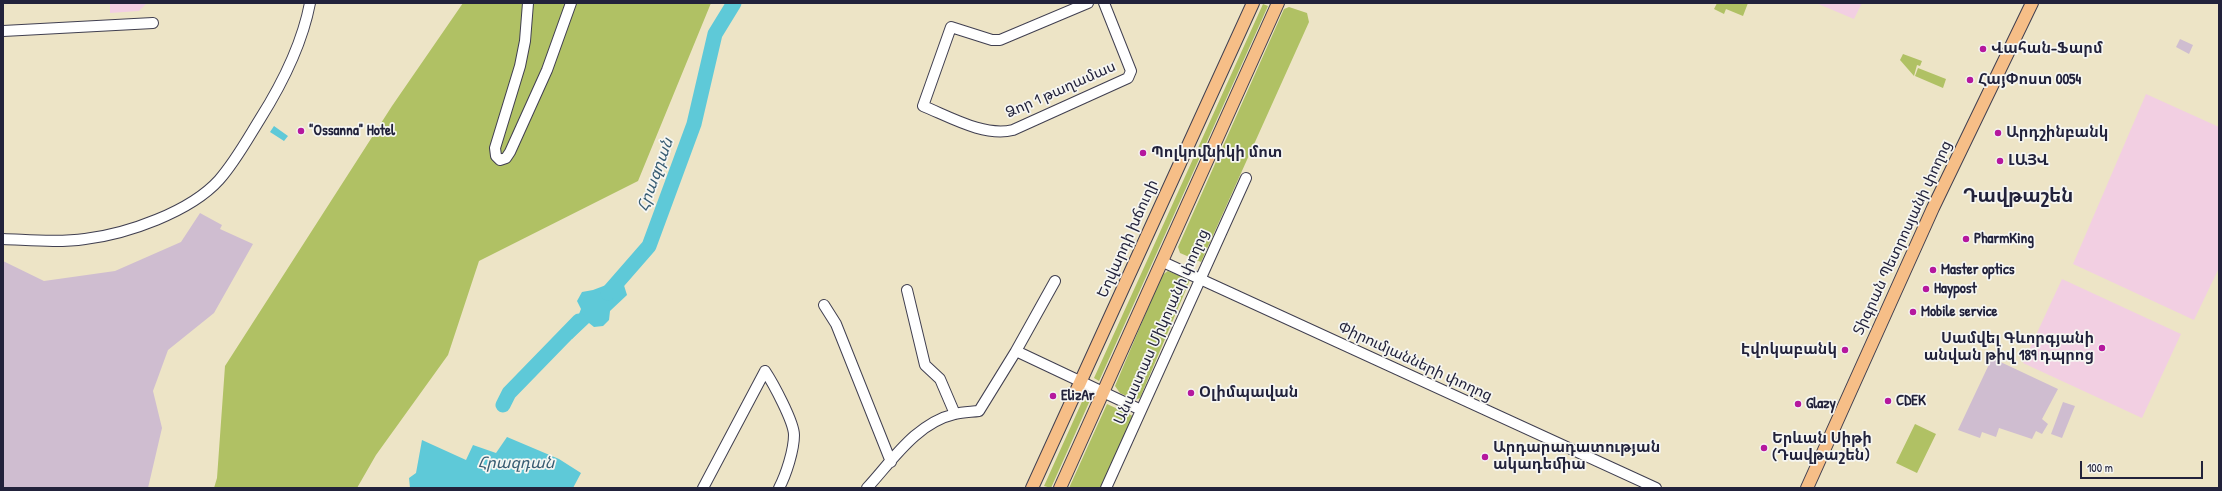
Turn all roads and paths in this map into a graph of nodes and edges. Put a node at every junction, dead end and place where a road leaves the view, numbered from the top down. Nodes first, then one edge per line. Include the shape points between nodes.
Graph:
1 (310, 3) edge
2 (528, 3) edge
3 (571, 3) edge
4 (1088, 3) edge
5 (1104, 3) edge
6 (1253, 3) edge
7 (1278, 3) edge
8 (2032, 3) edge
9 (2036, 3) edge
10 (153, 23) dead end
11 (3, 31) edge
12 (1246, 178) dead end
13 (3, 239) edge
14 (1163, 262) junction
15 (1201, 278) junction
16 (1055, 281) dead end
17 (908, 290) dead end
18 (824, 305) dead end
19 (1016, 351) junction
20 (1081, 382) junction
21 (1104, 392) junction
22 (1141, 410) junction
23 (955, 414) junction
24 (891, 462) junction
25 (703, 488) edge
26 (779, 488) edge
27 (867, 488) edge
28 (1032, 488) edge
29 (1060, 488) edge
30 (1106, 488) edge
31 (1656, 488) edge
32 (1807, 488) edge
33 (1812, 488) edge

1 - 13 street via 304,32 271,102 219,180 199,198 141,224 86,239 54,242
2 - 3 street via 520,66 496,148 496,156 500,160 506,158 510,152 546,70
4 - 5 street, Ձոր 1 թաղամաս via 1000,40 951,27 923,106 985,130 1001,133 1014,130 1128,78 1131,71
6 - 20 main road, Եղվարդի խճուղի
7 - 14 main road
8 - 32 main road, Տիգրան Պետրոսյանի փողոց via 1933,208
9 - 33 main road, Տիգրան Պետրոսյանի փողոց via 1931,224
10 - 11 street
12 - 15 street, Անաստաս Միկոյանի փողոց
14 - 15 street, Փիրումյանների փողոց
14 - 21 main road
15 - 22 street, Անաստաս Միկոյանի փողոց
15 - 31 street, Փիրումյանների փողոց
16 - 19 street
17 - 23 street via 925,365 940,379
18 - 24 street via 836,324
19 - 20 street
19 - 23 street via 979,411
20 - 21 street
20 - 28 main road, Եղվարդի խճուղի
21 - 22 street
21 - 29 main road
22 - 30 street, Անաստաս Միկոյանի փողոց
23 - 24 street via 912,437
24 - 27 street
25 - 26 street via 765,371 779,394 794,434 785,477

